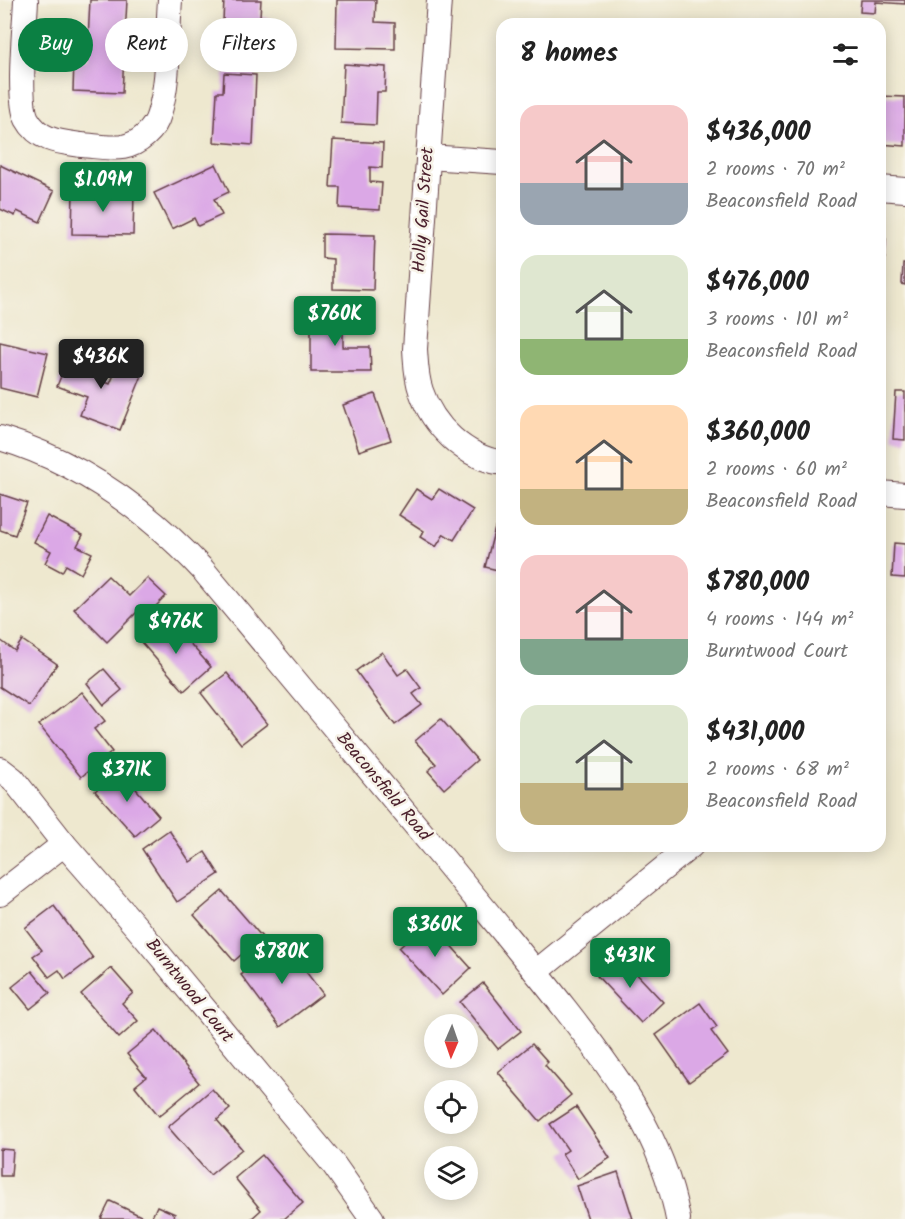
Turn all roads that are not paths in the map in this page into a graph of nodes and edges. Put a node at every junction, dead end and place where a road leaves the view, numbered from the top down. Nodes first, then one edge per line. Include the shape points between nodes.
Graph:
1 (26, 0) edge
2 (170, 0) edge
3 (439, 0) edge
4 (428, 157) junction
5 (496, 162) edge
6 (886, 188) edge
7 (905, 190) edge
8 (0, 438) edge
9 (496, 462) edge
10 (886, 493) edge
11 (905, 495) edge
12 (0, 769) edge
13 (64, 844) junction
14 (684, 852) edge
15 (0, 894) edge
16 (536, 972) junction
17 (372, 1219) edge
18 (678, 1219) edge

1 - 2 street via 22,95 27,119 52,142 109,147 125,147 140,140 152,130 159,116
3 - 4 street, Holly Gail Street
4 - 5 street
4 - 9 street, Holly Gail Street via 415,349 417,374 434,417 454,440 468,451
6 - 7 street
8 - 16 street, Beaconsfield Road via 64,463 106,486 178,543
10 - 11 street
12 - 13 street, Burntwood Court via 13,779
13 - 15 street
13 - 17 street, Burntwood Court via 334,1165
14 - 16 street
16 - 18 street, Beaconsfield Road via 640,1113 668,1180

